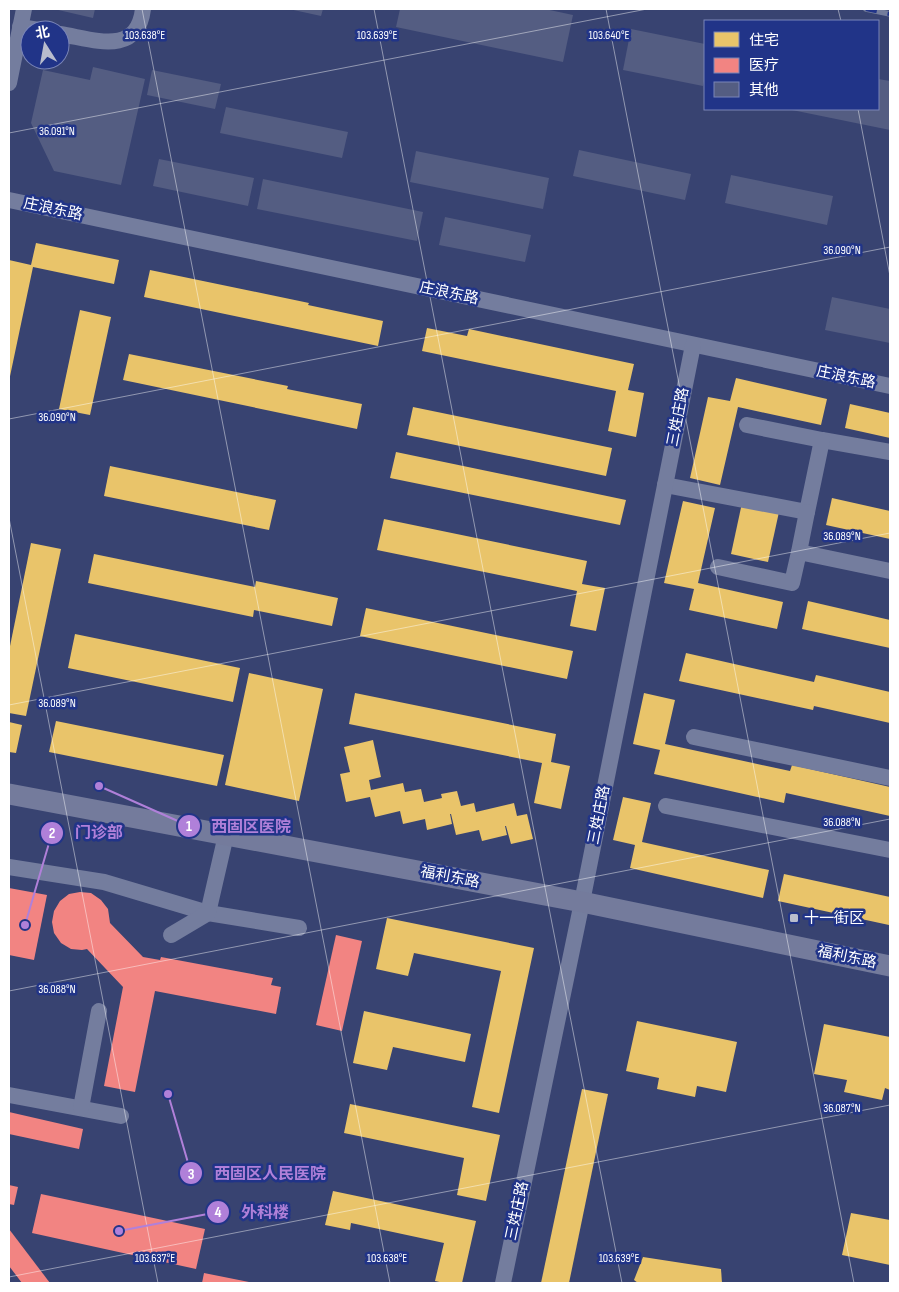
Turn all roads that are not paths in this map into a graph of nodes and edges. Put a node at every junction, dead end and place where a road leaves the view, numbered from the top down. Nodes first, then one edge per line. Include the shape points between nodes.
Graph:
1 (143, 9) edge
2 (20, 27) edge
3 (70, 36) edge
4 (9, 83) edge
5 (9, 200) edge
6 (693, 345) junction
7 (890, 386) edge
8 (746, 425) dead end
9 (822, 440) junction
10 (890, 452) edge
11 (665, 485) junction
12 (807, 512) junction
13 (799, 552) junction
14 (718, 567) dead end
15 (890, 571) edge
16 (694, 736) dead end
17 (890, 778) edge
18 (9, 794) edge
19 (666, 806) dead end
20 (226, 835) junction
21 (890, 850) edge
22 (9, 867) edge
23 (582, 902) junction
24 (208, 913) junction
25 (300, 928) dead end
26 (171, 936) dead end
27 (890, 966) edge
28 (100, 1011) dead end
29 (9, 1095) edge
30 (82, 1108) junction
31 (121, 1116) dead end
32 (503, 1283) edge

1 - 3 street via 141,21 129,38 113,43
2 - 4 street
5 - 6 street, 庄浪东路
6 - 7 street, 庄浪东路
6 - 11 street, 三姓庄路
8 - 9 street
9 - 10 street
9 - 12 street
11 - 12 street
11 - 23 street, 三姓庄路
12 - 13 street
13 - 14 street via 792,583
13 - 15 street
16 - 17 street
18 - 20 main road, 福利东路
19 - 21 street
20 - 23 main road, 福利东路
20 - 24 street
22 - 24 street via 104,882
23 - 27 main road, 福利东路
23 - 32 street, 三姓庄路
24 - 25 street
24 - 26 street
28 - 30 street
29 - 30 street
30 - 31 street

